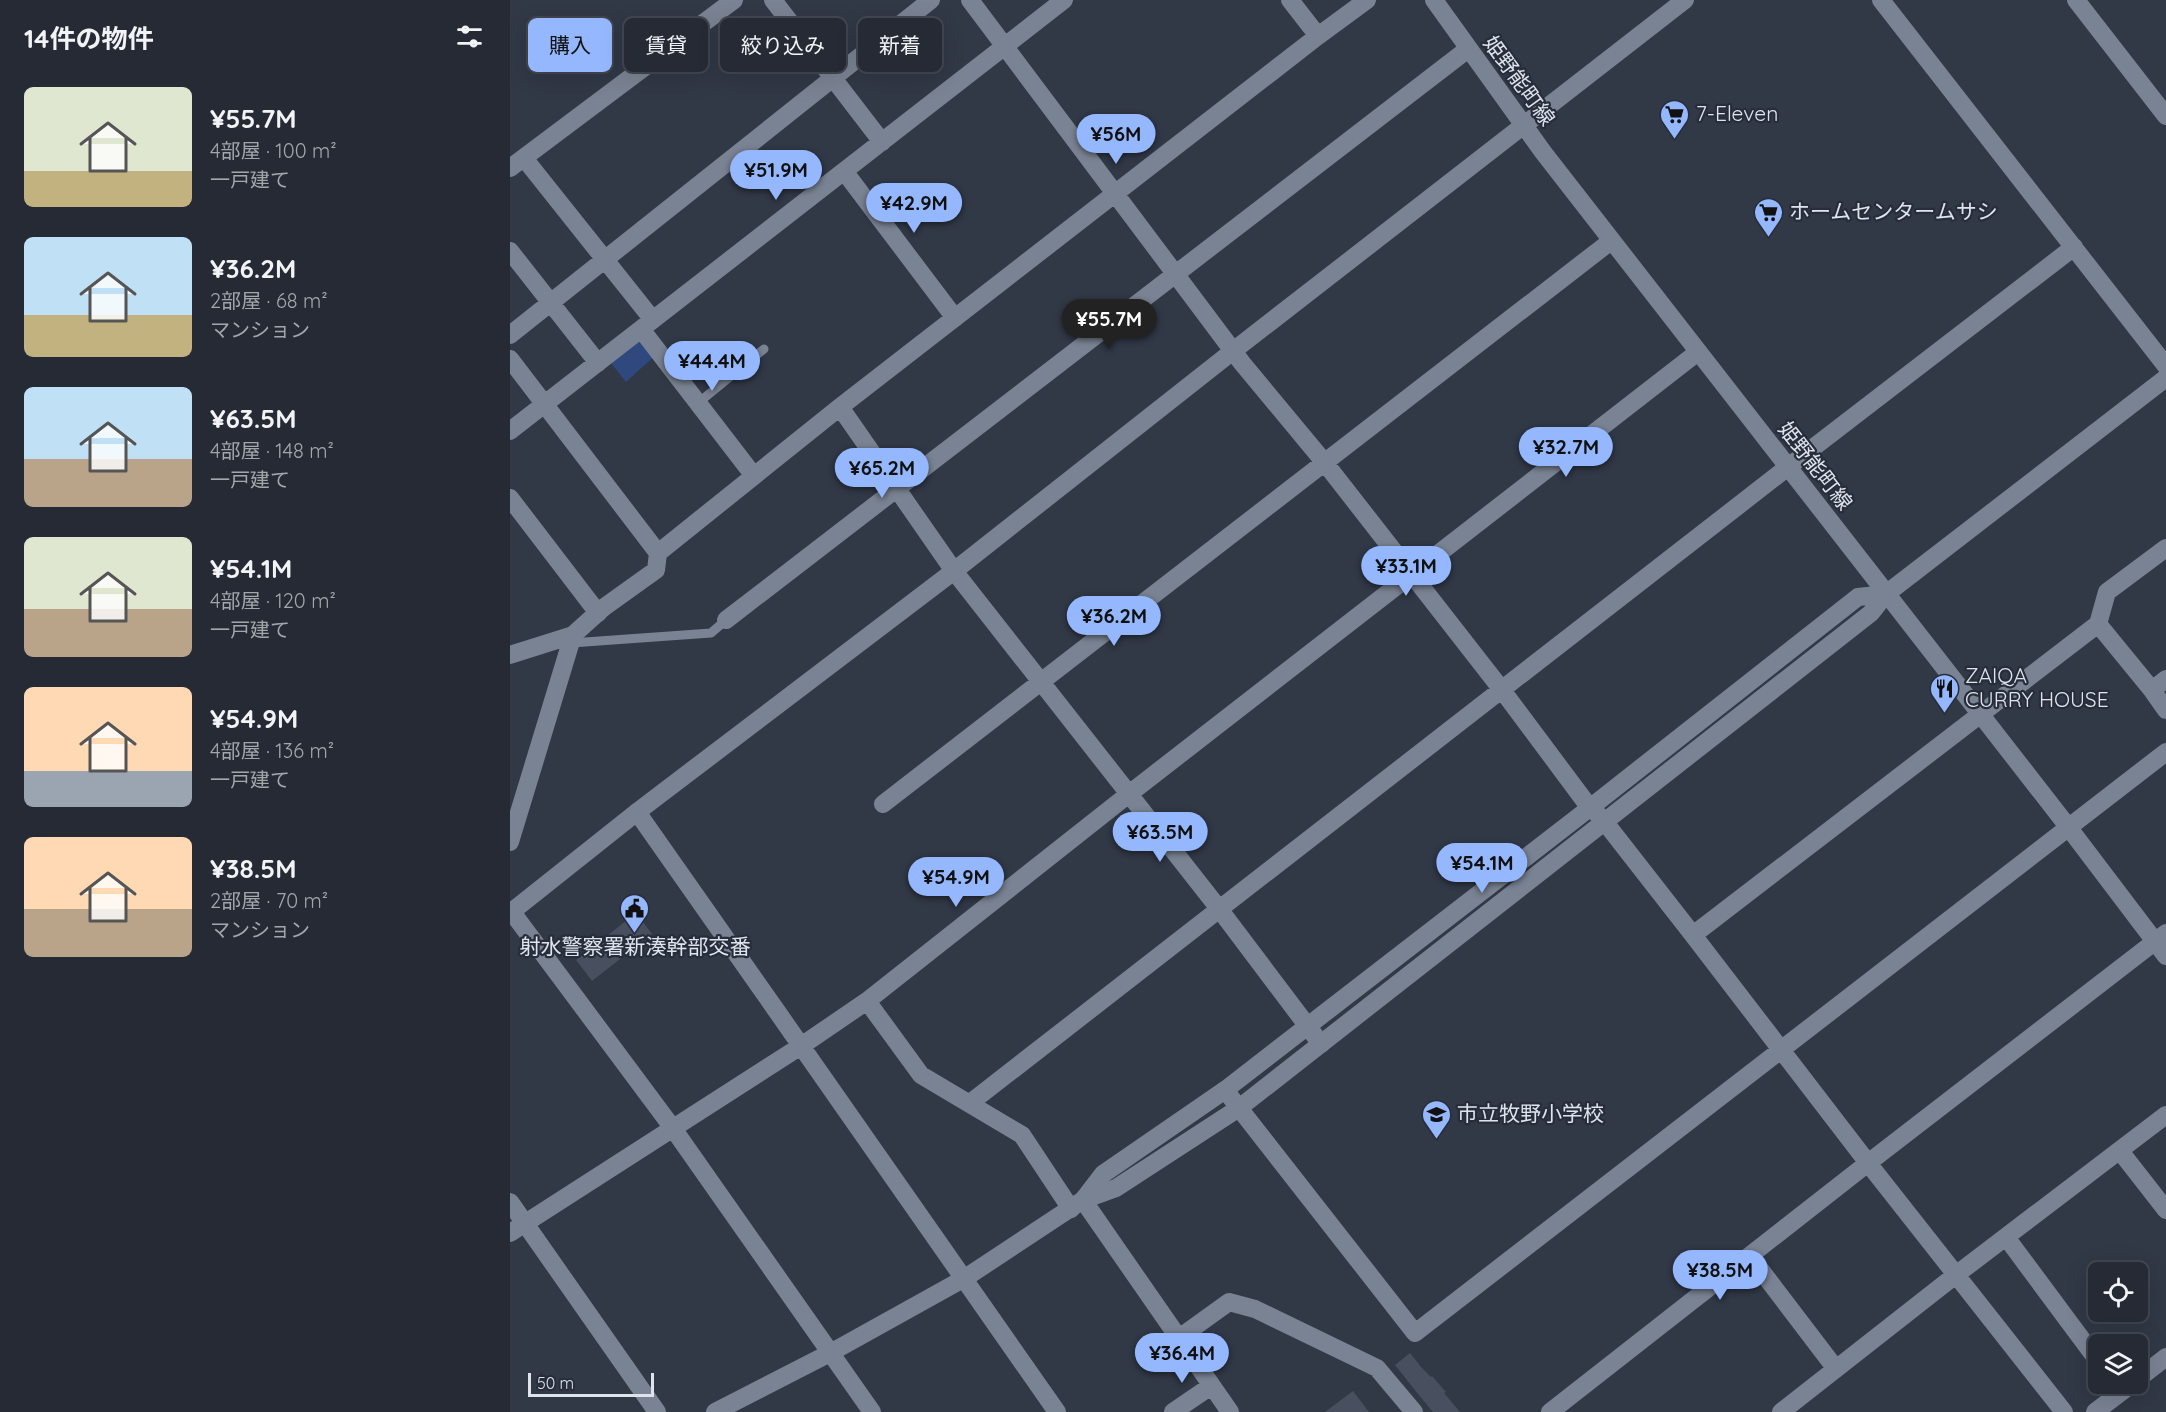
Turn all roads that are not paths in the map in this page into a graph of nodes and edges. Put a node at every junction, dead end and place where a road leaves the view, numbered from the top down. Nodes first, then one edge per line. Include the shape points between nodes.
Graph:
1 (773, 0) edge
2 (931, 0) edge
3 (970, 0) edge
4 (1064, 0) edge
5 (1290, 0) edge
6 (1367, 0) edge
7 (1685, 0) edge
8 (1881, 0) edge
9 (2076, 0) edge
10 (730, 1) edge
11 (1438, 2) edge
12 (1318, 36) junction
13 (1005, 47) junction
14 (1468, 49) junction
15 (833, 78) junction
16 (2166, 116) edge
17 (1523, 126) junction
18 (882, 142) junction
19 (517, 163) edge
20 (844, 171) junction
21 (1115, 194) junction
22 (1611, 241) junction
23 (2074, 247) junction
24 (510, 251) edge
25 (605, 260) junction
26 (1176, 276) junction
27 (551, 303) junction
28 (955, 318) junction
29 (647, 325) junction
30 (510, 335) edge
31 (764, 349) dead end
32 (1233, 351) junction
33 (1698, 352) junction
34 (510, 359) edge
35 (598, 363) junction
36 (2166, 366) edge
37 (2166, 378) edge
38 (698, 403) junction
39 (545, 404) junction
40 (840, 406) junction
41 (510, 431) edge
42 (1325, 463) junction
43 (1788, 467) junction
44 (754, 476) junction
45 (897, 488) junction
46 (510, 498) edge
47 (2166, 548) edge
48 (658, 553) junction
49 (954, 571) junction
50 (1412, 575) junction
51 (1886, 594) junction
52 (598, 613) junction
53 (726, 620) joint
54 (2098, 624) junction
55 (572, 639) junction
56 (511, 652) edge
57 (1041, 681) junction
58 (2159, 684) edge
59 (1502, 690) junction
60 (2166, 710) edge
61 (1979, 713) junction
62 (2166, 752) edge
63 (1129, 794) junction
64 (882, 804) dead end
65 (1591, 807) junction
66 (637, 812) junction
67 (1604, 821) junction
68 (2069, 828) junction
69 (510, 842) edge
70 (1220, 910) junction
71 (511, 912) edge
72 (1693, 935) junction
73 (2162, 944) edge
74 (867, 1001) junction
75 (1308, 1026) junction
76 (1322, 1044) junction
77 (801, 1046) junction
78 (1782, 1050) junction
79 (1225, 1090) junction
80 (970, 1103) junction
81 (1239, 1108) junction
82 (2166, 1115) edge
83 (672, 1127) junction
84 (2120, 1151) junction
85 (1868, 1163) junction
86 (510, 1202) edge
87 (1077, 1205) junction
88 (2166, 1210) edge
89 (518, 1228) edge
90 (2006, 1237) junction
91 (1750, 1256) junction
92 (1957, 1274) junction
93 (966, 1278) junction
94 (1179, 1338) junction
95 (2088, 1348) edge
96 (830, 1353) junction
97 (2166, 1357) edge
98 (1836, 1369) junction
99 (2148, 1371) edge
100 (1211, 1386) junction
101 (2114, 1394) edge
102 (1800, 1406) edge
103 (657, 1412) edge
104 (715, 1412) edge
105 (872, 1412) edge
106 (1057, 1412) edge
107 (1173, 1412) edge
108 (1230, 1412) edge
109 (1414, 1412) edge
110 (1550, 1412) edge
111 (1781, 1412) edge
112 (2064, 1412) edge
113 (2095, 1412) edge

1 - 15 street
2 - 15 street
3 - 13 street
4 - 13 street
5 - 12 street
6 - 12 street
7 - 17 street
8 - 23 street
9 - 16 street
10 - 19 street
11 - 14 street, 姫野能町線
12 - 21 street
13 - 18 street
13 - 21 street
14 - 17 street, 姫野能町線
14 - 26 street
15 - 18 street
15 - 25 street
17 - 22 street, 姫野能町線
17 - 32 street
18 - 20 street
19 - 25 street
20 - 28 street
20 - 29 street
21 - 26 street
21 - 28 street
22 - 33 street, 姫野能町線
22 - 42 street
23 - 36 street
23 - 43 street
24 - 27 street
25 - 27 street
25 - 29 street
26 - 32 street
26 - 45 street
27 - 30 street
27 - 35 street
28 - 40 street
29 - 35 street
29 - 38 street
31 - 38 lane
32 - 42 street
32 - 49 street
33 - 43 street, 姫野能町線
33 - 50 street
34 - 39 street
35 - 39 street
37 - 51 street
38 - 44 street
39 - 41 street
39 - 48 street
40 - 44 street
40 - 45 street
42 - 50 street
42 - 57 street
43 - 51 street, 姫野能町線
43 - 59 street
44 - 48 street
45 - 49 street
45 - 53 street
46 - 52 street
47 - 54 street via 2107,592
48 - 52 street via 656,570
49 - 57 street
49 - 66 street
50 - 59 street
50 - 63 street
51 - 61 street, 姫野能町線
51 - 65 street via 1858,597
51 - 67 street via 1871,613
52 - 55 street
53 - 55 lane via 711,633
54 - 58 street
54 - 61 street
55 - 56 street
55 - 69 street
57 - 63 street
57 - 64 street
58 - 60 street
59 - 65 street
59 - 70 street
61 - 68 street, 姫野能町線
61 - 72 street
62 - 68 street
63 - 70 street
63 - 74 street
65 - 67 street
65 - 75 street
66 - 71 street
66 - 77 street
67 - 72 street
67 - 76 street
68 - 73 street, 姫野能町線
68 - 78 street
70 - 75 street
70 - 80 street
71 - 83 street
72 - 78 street
73 - 85 street
74 - 77 street
74 - 80 street via 921,1075
75 - 76 street
75 - 79 street
76 - 81 street
77 - 83 street
77 - 93 street
78 - 81 street via 1415,1333
78 - 85 street
79 - 81 street
79 - 87 street via 1102,1174
80 - 87 street via 1022,1135
81 - 87 street via 1116,1188
82 - 84 street
83 - 89 street
83 - 96 street
84 - 88 street
84 - 90 street
85 - 91 street
85 - 92 street
86 - 89 street
87 - 93 street
87 - 94 street
89 - 103 street
90 - 92 street
90 - 95 street
91 - 98 street
91 - 110 street
92 - 98 street
92 - 112 street
93 - 96 street
93 - 106 street
94 - 100 street
94 - 109 street via 1229,1302 1255,1309 1377,1368
96 - 104 street
96 - 105 street
97 - 99 street
98 - 102 street
100 - 107 street
100 - 108 street
101 - 113 street
102 - 111 street

